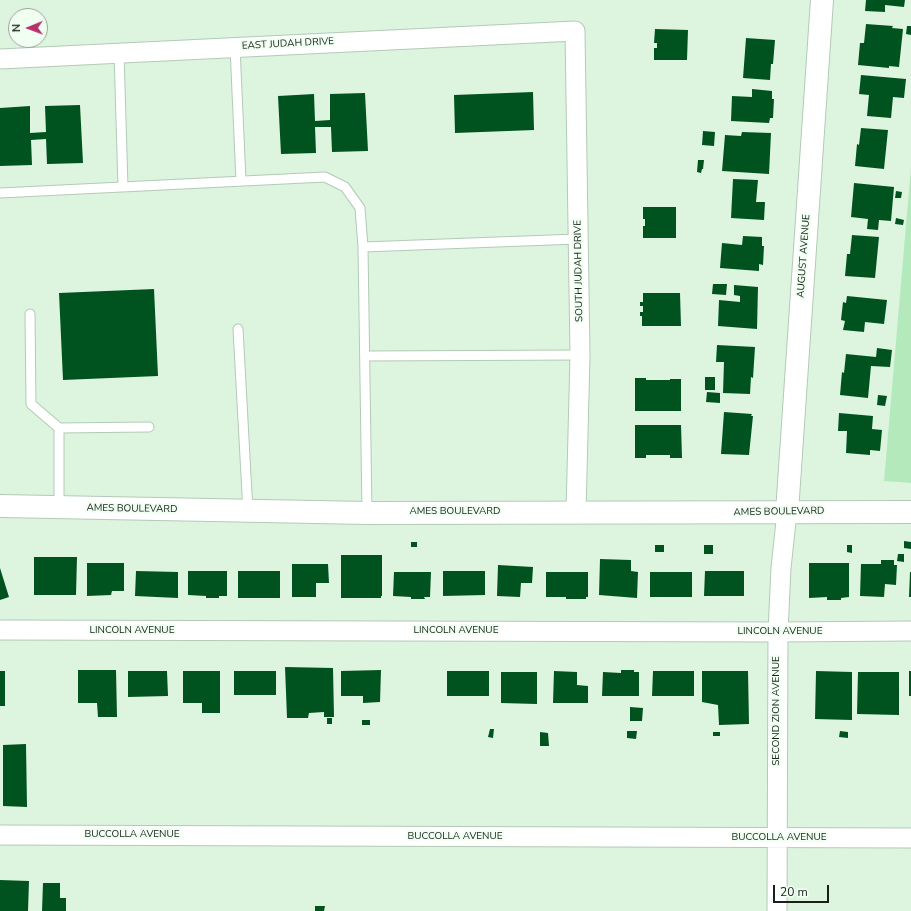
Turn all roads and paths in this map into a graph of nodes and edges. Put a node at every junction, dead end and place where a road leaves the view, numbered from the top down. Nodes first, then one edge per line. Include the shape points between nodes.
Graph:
1 (822, 0) edge
2 (575, 30) joint
3 (235, 47) junction
4 (119, 53) junction
5 (0, 59) edge
6 (241, 181) junction
7 (123, 187) junction
8 (0, 193) edge
9 (578, 239) junction
10 (363, 247) junction
11 (30, 314) dead end
12 (238, 329) dead end
13 (580, 355) junction
14 (365, 356) junction
15 (149, 427) dead end
16 (59, 428) junction
17 (0, 506) edge
18 (59, 508) junction
19 (248, 512) junction
20 (576, 512) junction
21 (787, 512) junction
22 (911, 512) edge
23 (367, 513) junction
24 (0, 630) edge
25 (911, 631) edge
26 (778, 632) junction
27 (0, 835) edge
28 (777, 838) junction
29 (911, 838) edge
30 (777, 911) edge

1 - 21 street, AUGUST AVENUE
2 - 3 street, EAST JUDAH DRIVE
2 - 9 street, SOUTH JUDAH DRIVE
3 - 4 street, EAST JUDAH DRIVE
3 - 6 lane
4 - 5 street, EAST JUDAH DRIVE
4 - 7 lane
6 - 7 lane
6 - 10 lane via 325,177 345,187 360,208
7 - 8 lane
9 - 10 lane
9 - 13 street, SOUTH JUDAH DRIVE
10 - 14 lane
11 - 16 lane via 31,404
12 - 19 lane
13 - 14 lane
13 - 20 street, SOUTH JUDAH DRIVE
14 - 23 lane
15 - 16 lane
16 - 18 lane
17 - 18 street, AMES BOULEVARD
18 - 19 street, AMES BOULEVARD
19 - 23 street, AMES BOULEVARD
20 - 21 street, AMES BOULEVARD
20 - 23 street, AMES BOULEVARD
21 - 22 street, AMES BOULEVARD
21 - 26 street, SECOND ZION AVENUE
24 - 26 street, LINCOLN AVENUE
25 - 26 street, LINCOLN AVENUE
26 - 28 street, SECOND ZION AVENUE
27 - 28 street, BUCCOLLA AVENUE
28 - 29 street, BUCCOLLA AVENUE
28 - 30 street, SECOND ZION AVENUE

